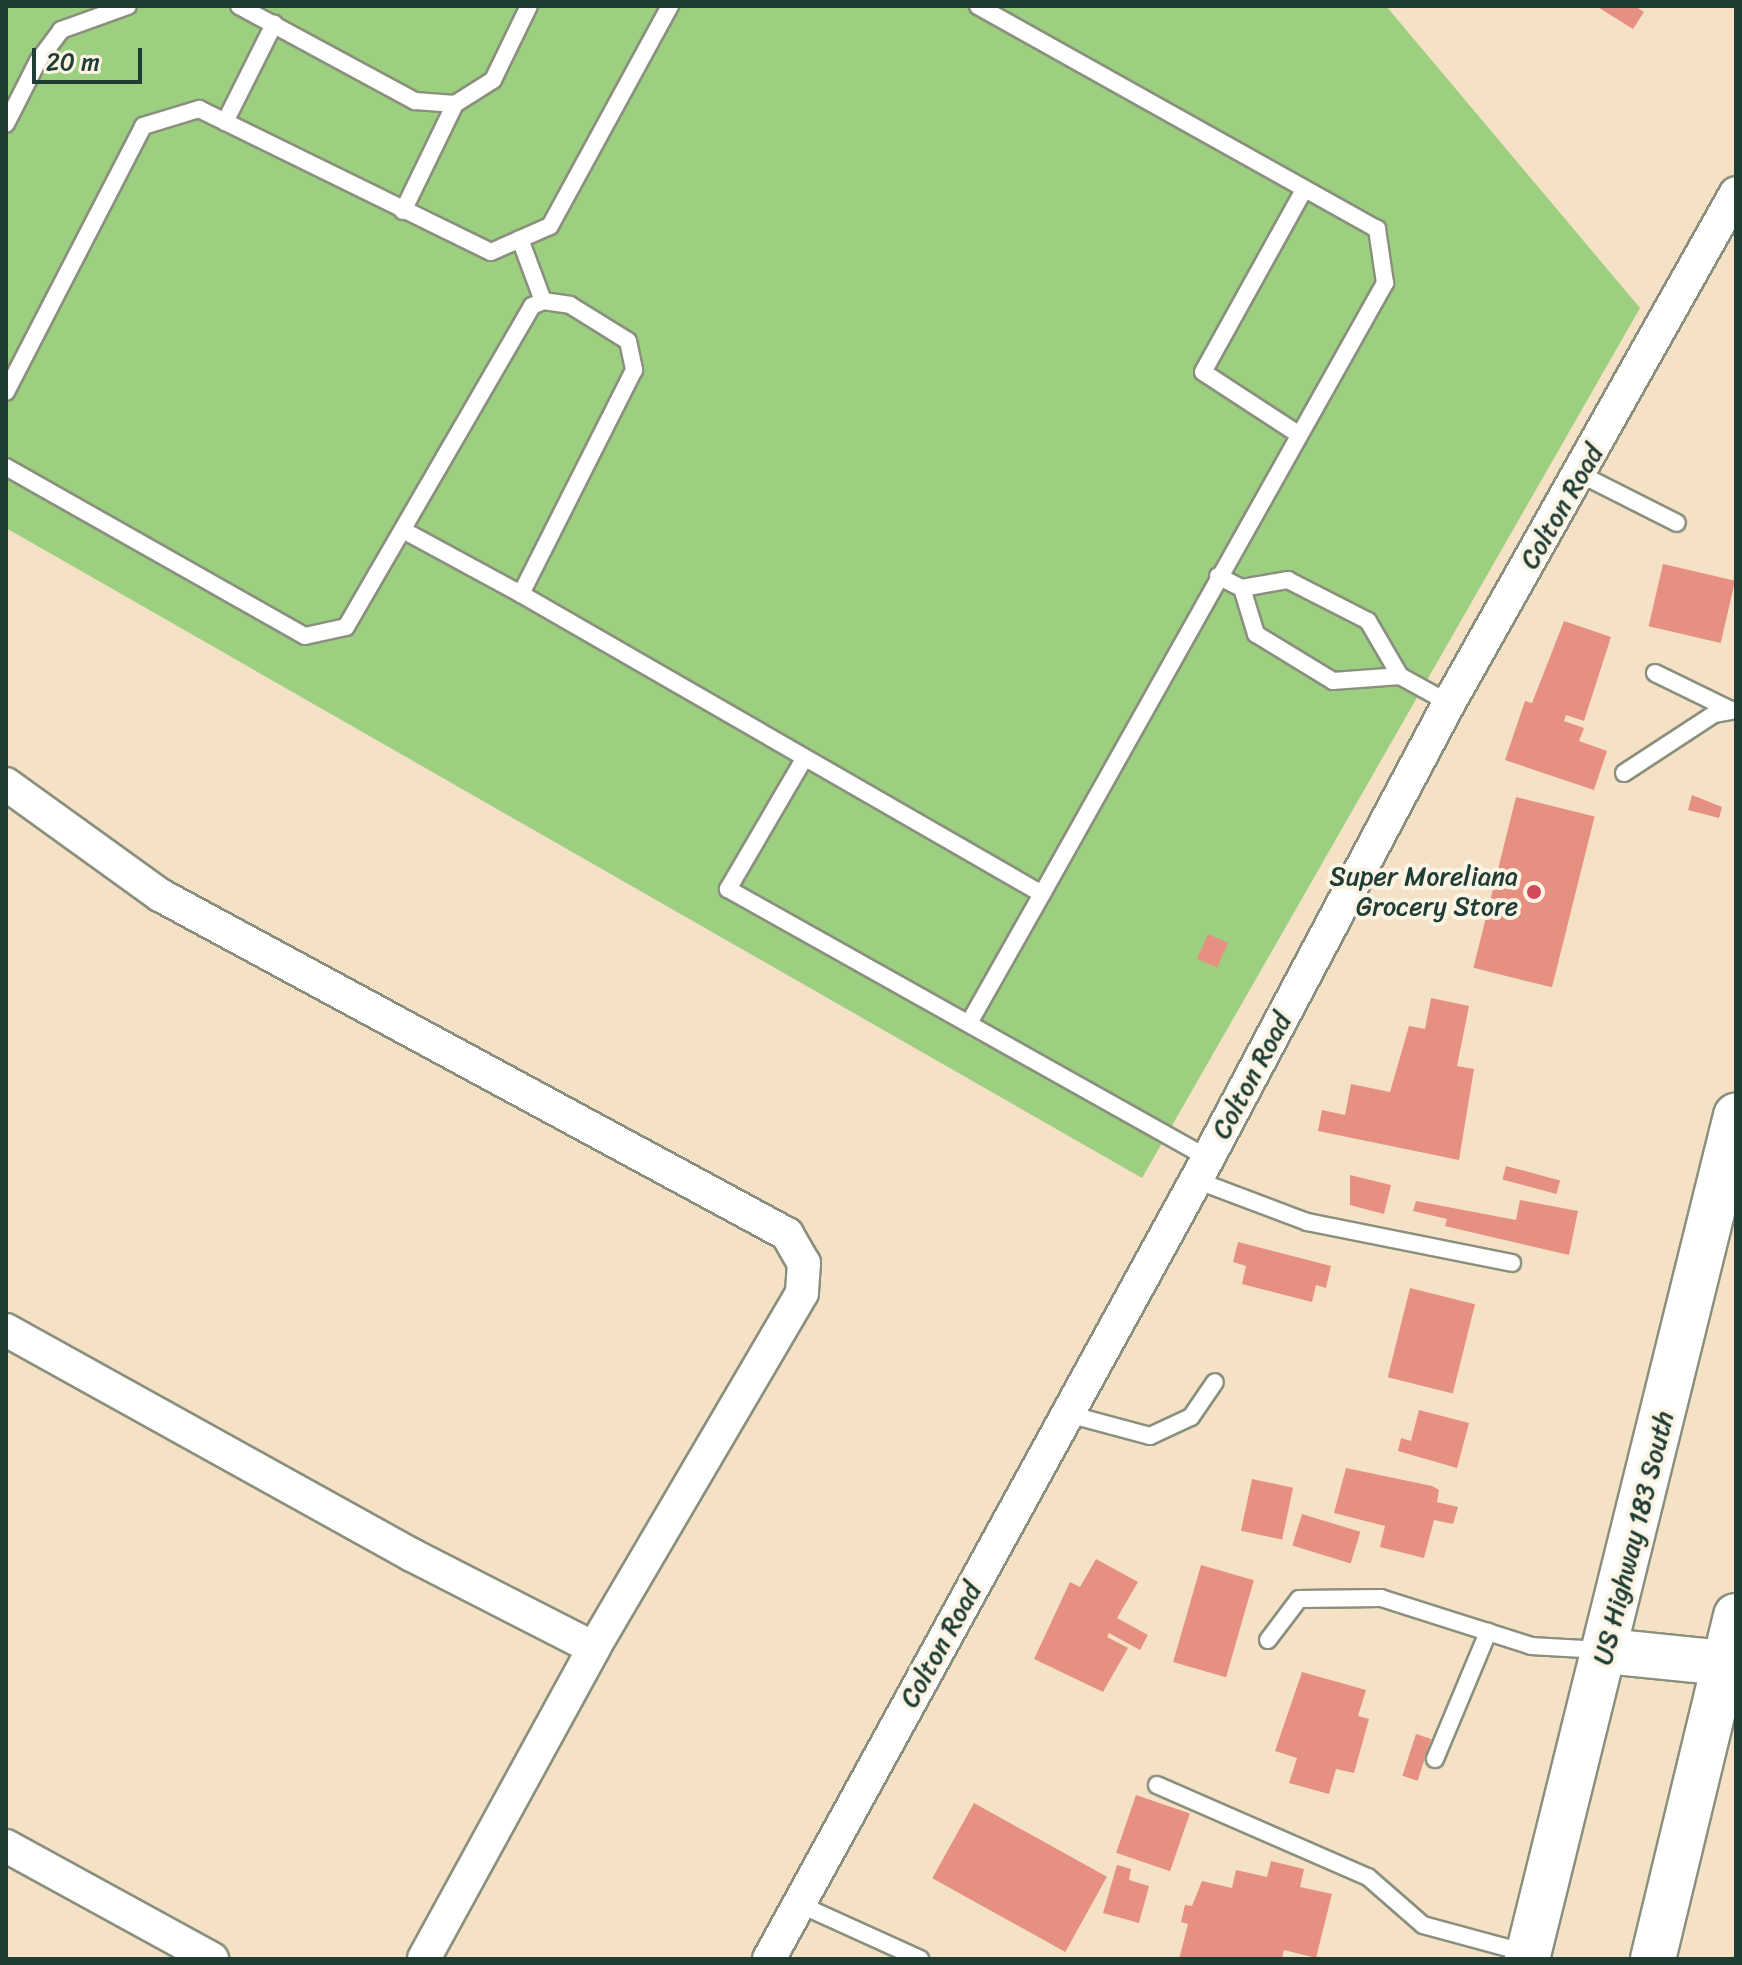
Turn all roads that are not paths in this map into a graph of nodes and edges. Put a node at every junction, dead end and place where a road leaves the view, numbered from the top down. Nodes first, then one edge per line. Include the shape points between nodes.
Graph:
1 (128, 6) edge
2 (239, 6) edge
3 (529, 6) edge
4 (670, 6) edge
5 (978, 6) edge
6 (274, 24) junction
7 (455, 104) junction
8 (225, 122) junction
9 (6, 124) edge
10 (1304, 190) junction
11 (1733, 208) edge
12 (403, 211) junction
13 (520, 239) junction
14 (543, 301) junction
15 (6, 392) edge
16 (1298, 434) junction
17 (6, 467) edge
18 (1582, 475) junction
19 (1677, 523) dead end
20 (403, 530) junction
21 (1218, 576) junction
22 (1242, 588) junction
23 (521, 594) junction
24 (1655, 673) dead end
25 (1400, 676) junction
26 (1449, 703) junction
27 (1733, 710) edge
28 (804, 759) junction
29 (1624, 773) dead end
30 (6, 784) edge
31 (1042, 894) junction
32 (969, 1023) junction
33 (1736, 1116) edge
34 (1202, 1169) junction
35 (1512, 1263) dead end
36 (6, 1330) edge
37 (1215, 1382) dead end
38 (1068, 1414) junction
39 (1736, 1616) edge
40 (1488, 1632) junction
41 (1268, 1640) dead end
42 (594, 1648) junction
43 (1606, 1651) junction
44 (1730, 1664) edge
45 (1435, 1759) dead end
46 (1157, 1785) dead end
47 (6, 1846) edge
48 (799, 1904) junction
49 (1528, 1956) edge
50 (212, 1959) edge
51 (424, 1959) edge
52 (769, 1959) edge
53 (920, 1959) edge
54 (1653, 1959) edge

1 - 9 lane via 61,30 38,61
2 - 6 lane
3 - 7 lane via 493,80
4 - 13 lane via 550,226
5 - 10 lane
6 - 7 lane via 415,101
6 - 8 lane
7 - 12 lane
8 - 12 lane
8 - 15 lane via 199,109 143,126
10 - 16 lane via 1377,229 1385,283
10 - 16 lane via 1203,372
11 - 18 street, Colton Road
12 - 13 lane via 491,252
13 - 14 lane
14 - 20 lane via 532,306
14 - 23 lane via 570,305 628,341 634,370
16 - 21 lane
17 - 20 lane via 305,636 346,627
18 - 19 lane
18 - 26 street, Colton Road
20 - 23 lane
21 - 22 lane
21 - 31 lane
22 - 25 lane via 1288,580 1368,621
22 - 25 lane via 1256,634 1333,681
23 - 28 lane
24 - 27 lane
25 - 26 lane
26 - 34 street, Colton Road
27 - 29 lane via 1714,714
28 - 31 lane
28 - 32 lane via 728,889
30 - 42 street via 160,895 787,1234 804,1263 802,1293
31 - 32 lane
32 - 34 lane
33 - 43 highway, US Highway 183 South
34 - 35 lane via 1307,1222
34 - 38 street, Colton Road
36 - 42 street via 412,1555
37 - 38 lane via 1191,1417 1150,1436
38 - 48 street, Colton Road
39 - 44 highway
40 - 41 lane via 1381,1598 1299,1599
40 - 43 lane via 1531,1646
40 - 45 lane
42 - 51 street
43 - 44 highway
43 - 49 highway, US Highway 183 South
44 - 54 highway
46 - 49 lane via 1368,1877 1423,1925
47 - 50 street
48 - 52 street, Colton Road
48 - 53 lane

